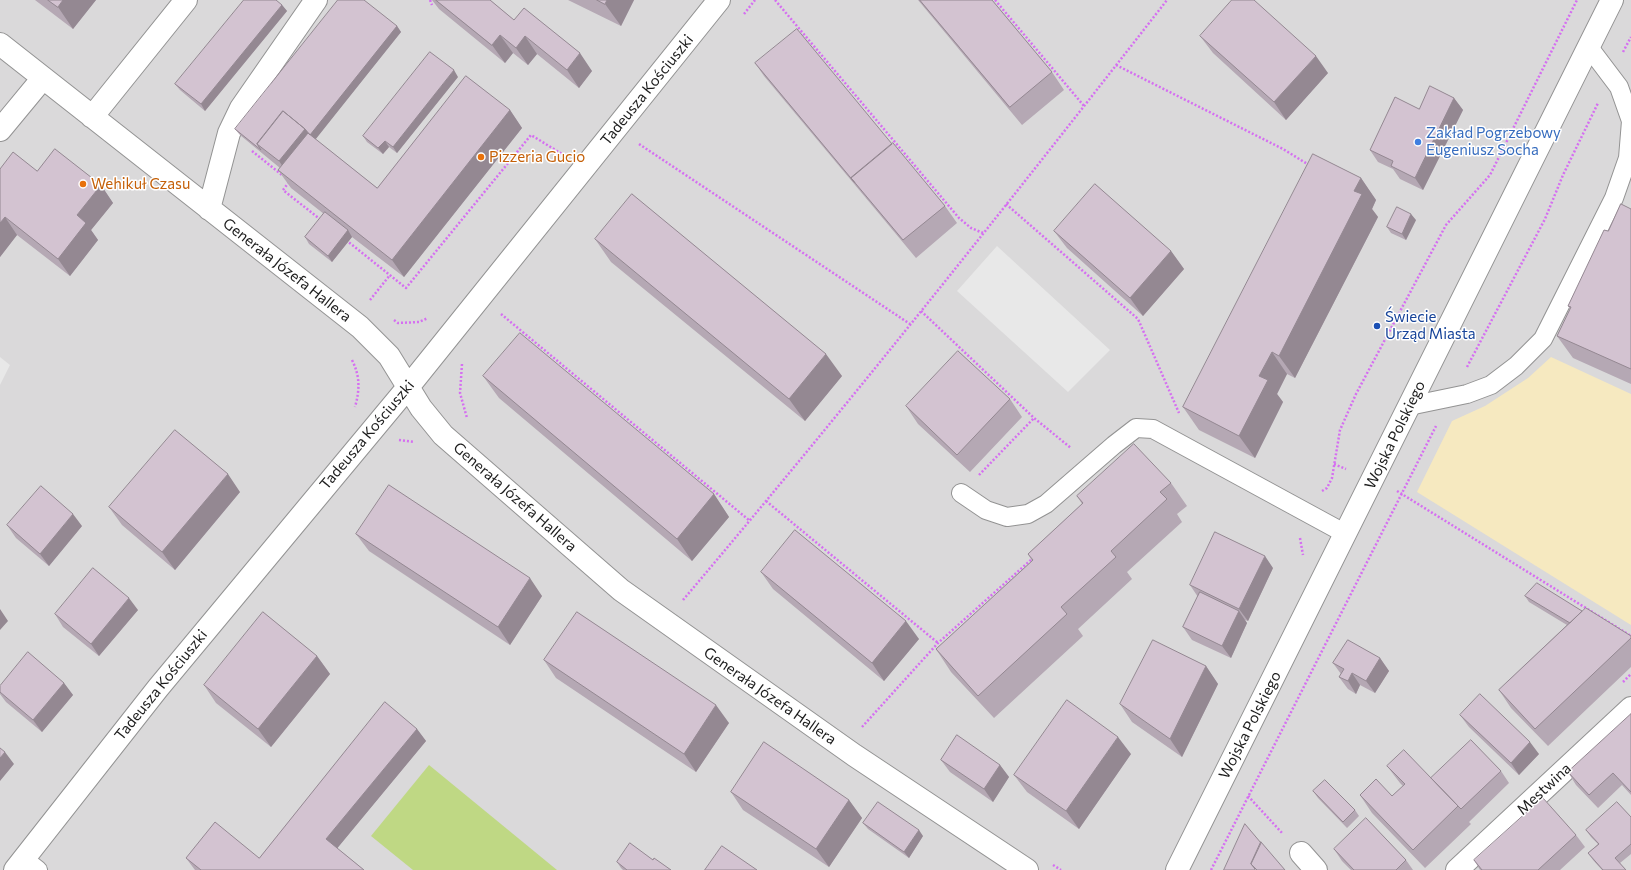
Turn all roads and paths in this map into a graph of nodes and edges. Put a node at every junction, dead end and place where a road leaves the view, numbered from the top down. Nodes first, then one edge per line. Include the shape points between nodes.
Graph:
1 (186, 0) edge
2 (316, 0) edge
3 (430, 0) edge
4 (719, 0) edge
5 (755, 0) edge
6 (775, 0) edge
7 (995, 0) edge
8 (1167, 0) edge
9 (1577, 0) edge
10 (1612, 0) edge
11 (432, 6) dead end
12 (740, 18) dead end
13 (1631, 37) edge
14 (0, 44) edge
15 (1588, 46) junction
16 (1116, 65) junction
17 (1611, 76) junction
18 (43, 78) junction
19 (1084, 106) junction
20 (92, 117) junction
21 (1631, 121) edge
22 (0, 130) edge
23 (229, 133) junction
24 (643, 137) dead end
25 (638, 143) junction
26 (633, 149) dead end
27 (566, 156) dead end
28 (1309, 166) edge
29 (284, 176) edge
30 (290, 180) edge
31 (1006, 204) junction
32 (208, 209) junction
33 (326, 224) edge
34 (983, 233) junction
35 (345, 239) edge
36 (390, 275) junction
37 (373, 304) dead end
38 (496, 310) dead end
39 (921, 311) junction
40 (430, 317) dead end
41 (393, 319) dead end
42 (910, 324) junction
43 (350, 356) dead end
44 (462, 363) dead end
45 (409, 386) junction
46 (1451, 398) junction
47 (1409, 406) junction
48 (355, 409) dead end
49 (1034, 418) junction
50 (1181, 419) dead end
51 (468, 421) dead end
52 (395, 443) dead end
53 (419, 446) dead end
54 (1334, 464) junction
55 (1089, 466) junction
56 (1372, 481) junction
57 (961, 493) joint
58 (1402, 493) junction
59 (1319, 494) dead end
60 (766, 501) junction
61 (750, 521) junction
62 (1297, 532) dead end
63 (1346, 534) junction
64 (1035, 556) edge
65 (1304, 559) dead end
66 (682, 600) dead end
67 (1631, 636) edge
68 (938, 642) junction
69 (1631, 708) edge
70 (858, 732) dead end
71 (1248, 796) junction
72 (1302, 853) joint
73 (1048, 861) dead end
74 (26, 866) edge
75 (1027, 870) edge
76 (1061, 870) edge
77 (1177, 870) edge
78 (1211, 870) edge
79 (1316, 870) edge
80 (1457, 870) edge

1 - 20 street
2 - 23 street via 259,80
3 - 11 path
4 - 45 street, Tadeusza Kościuszki
5 - 12 path
6 - 34 path via 959,218 971,228
7 - 19 path
8 - 16 path
9 - 54 path via 1490,175 1446,225 1356,394 1340,430
10 - 15 street, Wojska Polskiego
13 - 17 path
14 - 18 street, Generała Józefa Hallera
15 - 17 lane
15 - 47 street, Wojska Polskiego
16 - 19 path
16 - 28 path via 1283,149
17 - 21 lane via 1619,87
17 - 46 path via 1563,174 1546,219
18 - 20 street, Generała Józefa Hallera
18 - 22 street
19 - 31 path
20 - 32 street, Generała Józefa Hallera
21 - 46 lane via 1628,158 1614,198 1543,339 1516,366 1491,384
23 - 29 path
23 - 32 street
24 - 25 path
25 - 26 path
25 - 42 path
27 - 36 path via 530,135 406,288
30 - 33 path via 283,190
31 - 34 path
31 - 50 path via 1138,319
32 - 45 street, Generała Józefa Hallera via 360,327 389,356
34 - 39 path
35 - 36 path
36 - 37 path via 369,301
38 - 61 path
39 - 42 path
39 - 49 path
40 - 41 path via 419,322 398,323
42 - 60 path
43 - 48 path via 359,375 360,391
44 - 51 path via 460,393
45 - 74 street, Tadeusza Kościuszki via 158,688
45 - 75 street, Generała Józefa Hallera via 421,408 443,435 621,590 854,755
46 - 47 lane
46 - 58 path
47 - 56 street, Wojska Polskiego
49 - 55 path
49 - 57 path
52 - 53 path via 400,440 413,442
54 - 56 path
54 - 59 path via 1327,488
55 - 57 lane via 1046,504 1028,514 1007,517 986,510
55 - 63 lane via 1136,428 1153,429
56 - 58 path
56 - 63 street, Wojska Polskiego
58 - 67 path
58 - 71 path
60 - 61 path
60 - 68 path
61 - 66 path
62 - 65 path
63 - 77 street, Wojska Polskiego
64 - 68 path
68 - 70 path
69 - 80 street, Mestwina
71 - 72 path
71 - 78 path
72 - 79 street
73 - 76 path

